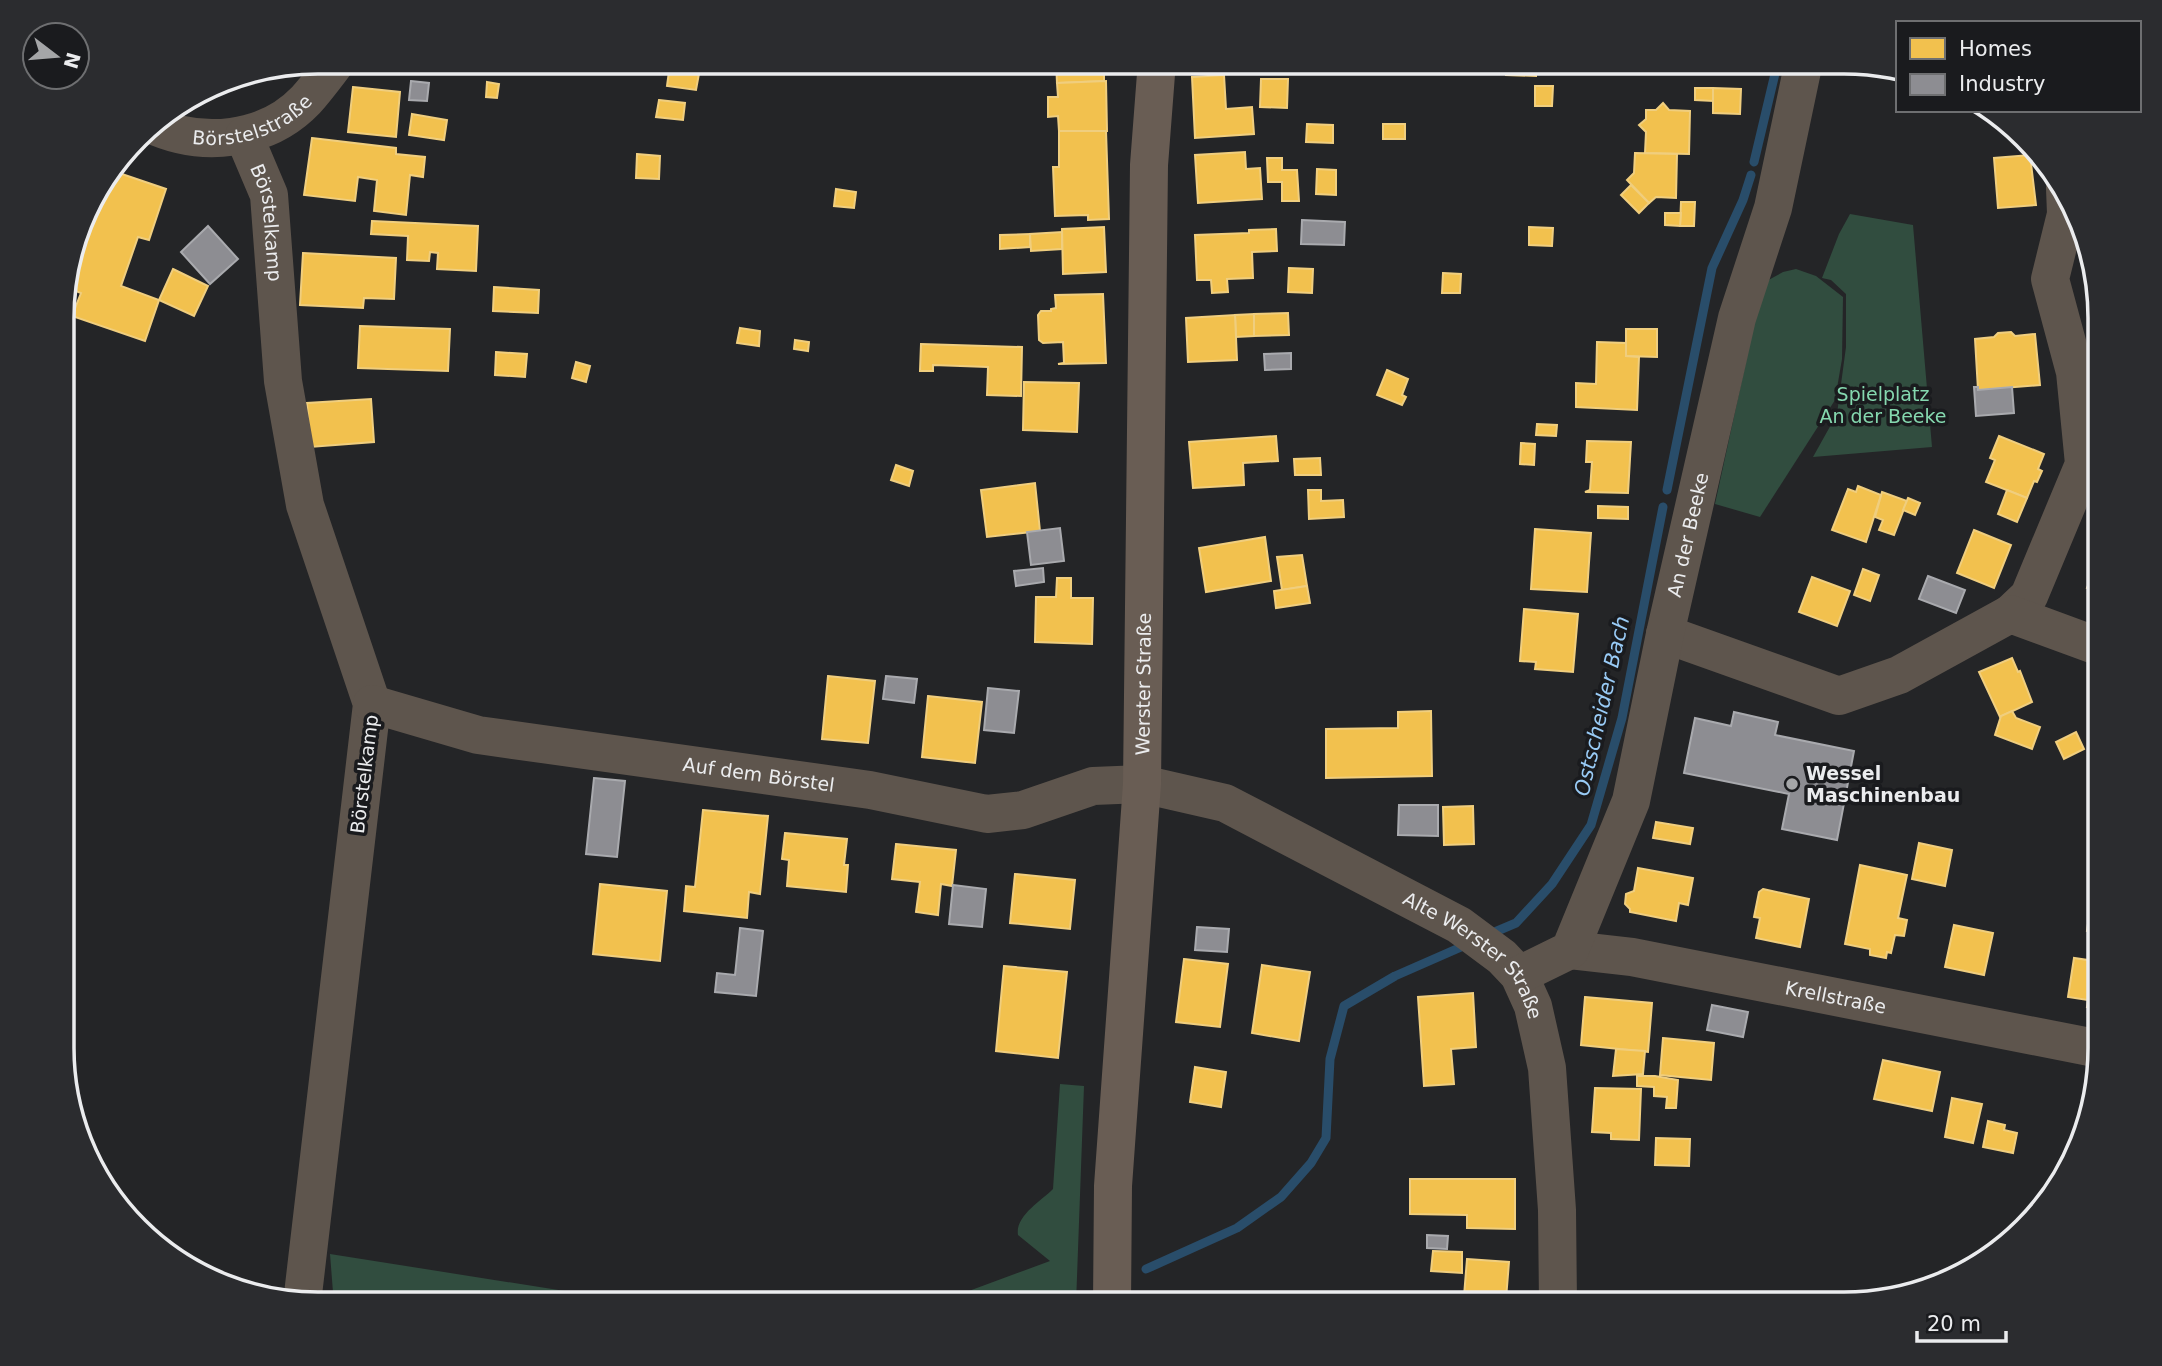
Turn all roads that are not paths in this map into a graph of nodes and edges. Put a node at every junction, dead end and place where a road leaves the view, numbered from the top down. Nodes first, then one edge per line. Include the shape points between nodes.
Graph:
1 (327, 74) edge
2 (1156, 74) edge
3 (1801, 74) edge
4 (162, 130) edge
5 (244, 136) junction
6 (2066, 215) edge
7 (2010, 614) junction
8 (1665, 634) junction
9 (2088, 643) edge
10 (372, 704) junction
11 (1142, 784) junction
12 (1570, 950) junction
13 (1511, 966) junction
14 (2088, 1047) edge
15 (303, 1291) edge
16 (1112, 1292) edge
17 (1558, 1292) edge

1 - 5 street, Börstelstraße via 281,121
2 - 11 main road, Werster Straße via 1149,166
3 - 8 street, An der Beeke via 1773,208 1737,318
4 - 5 street, Börstelstraße via 203,140
5 - 10 street, Börstelkamp via 269,195 283,381 304,505
6 - 7 street via 2050,279 2075,372 2084,464 2029,596
7 - 8 street via 1899,675 1839,696
7 - 9 street
8 - 12 street, An der Beeke via 1631,801
10 - 11 street, Auf dem Börstel via 478,735 870,790 988,814 1023,810 1093,786
10 - 15 street, Börstelkamp
11 - 13 street, Alte Werster Straße via 1225,803 1459,925
11 - 16 main road, Werster Straße via 1113,1186
12 - 13 street
12 - 14 street, Krellstraße via 1645,960
13 - 17 street, Alte Werster Straße via 1533,1006 1547,1068 1558,1210

